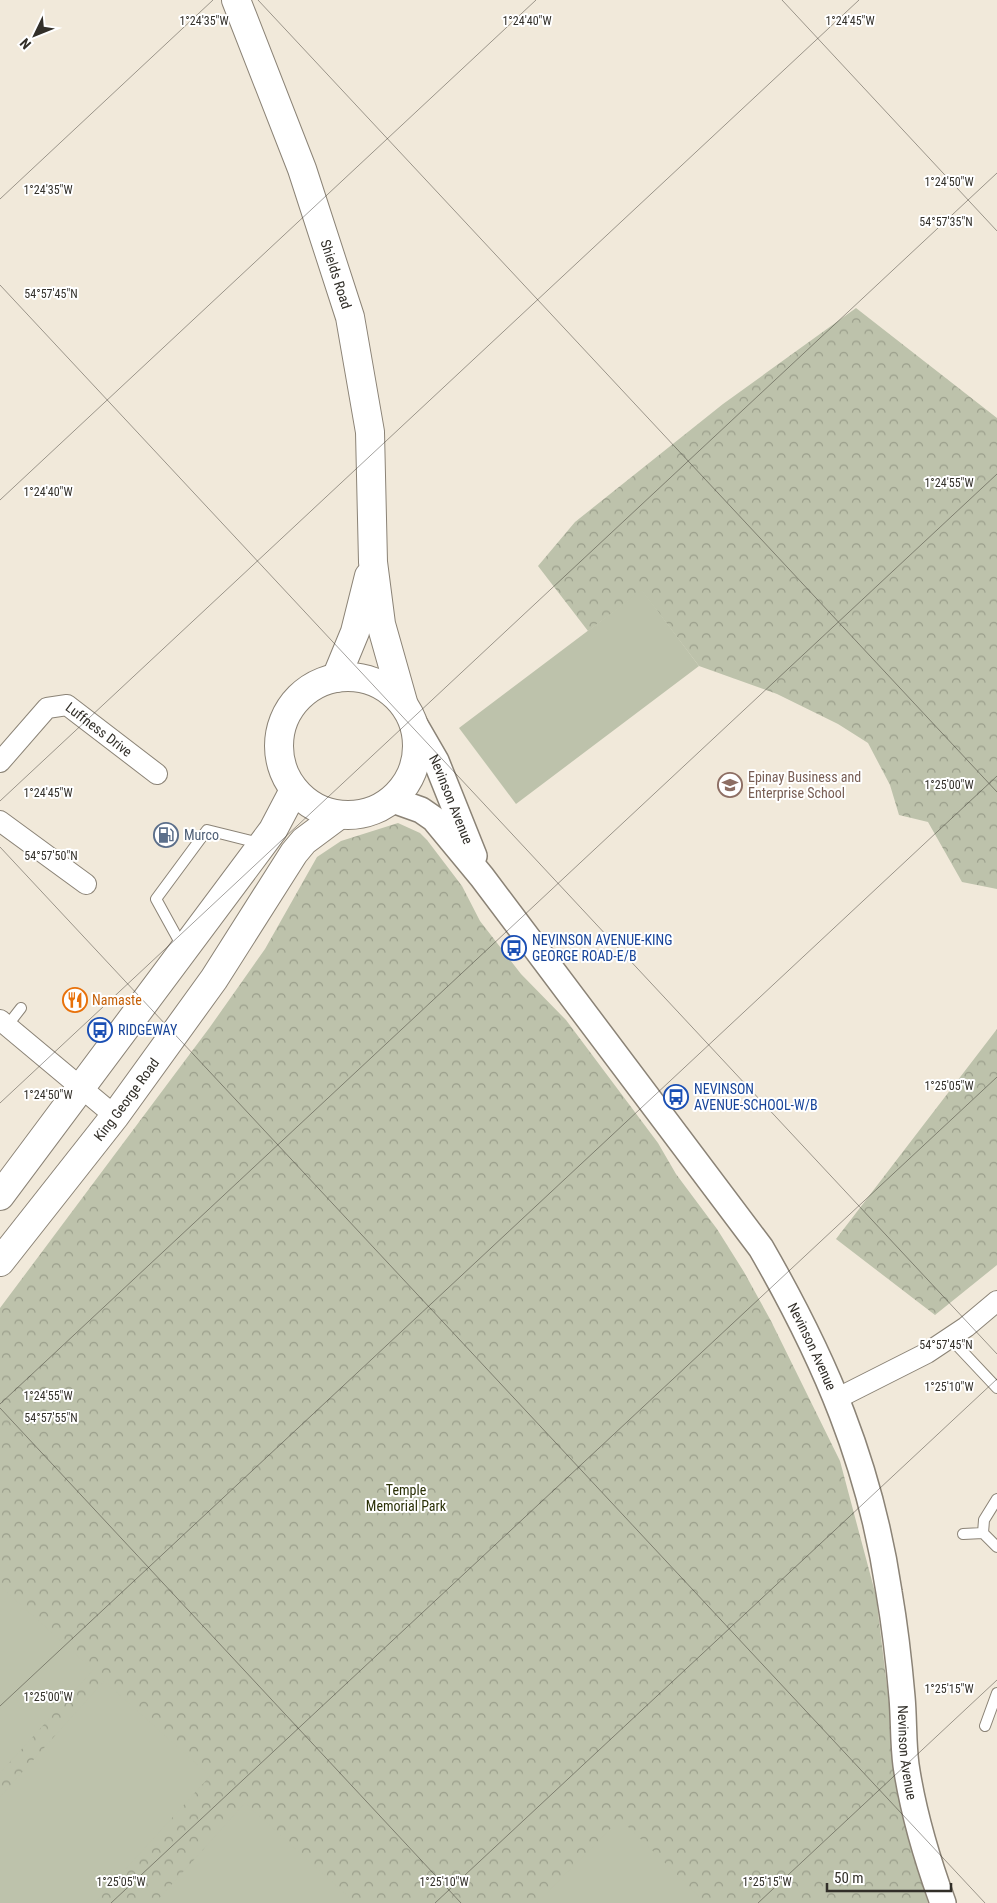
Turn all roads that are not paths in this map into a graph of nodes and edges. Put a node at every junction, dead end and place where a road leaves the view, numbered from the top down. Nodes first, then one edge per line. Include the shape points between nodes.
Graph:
1 (236, 0) edge
2 (373, 562) junction
3 (336, 678) junction
4 (408, 713) junction
5 (0, 762) edge
6 (157, 774) dead end
7 (294, 790) junction
8 (393, 800) junction
9 (339, 815) junction
10 (0, 821) edge
11 (262, 844) junction
12 (482, 877) junction
13 (86, 884) dead end
14 (184, 949) junction
15 (21, 1008) dead end
16 (3, 1023) edge
17 (80, 1088) junction
18 (115, 1116) junction
19 (4, 1182) edge
20 (0, 1262) edge
21 (997, 1301) edge
22 (950, 1338) junction
23 (997, 1388) edge
24 (838, 1398) junction
25 (997, 1499) edge
26 (983, 1533) junction
27 (963, 1534) dead end
28 (997, 1547) edge
29 (997, 1693) edge
30 (985, 1726) dead end
31 (943, 1903) edge

1 - 2 highway, Shields Road via 302,169 350,317 370,432
2 - 3 highway, Shields Road via 355,632
2 - 4 highway, Shields Road via 381,624
3 - 4 highway via 355,677 373,681 389,690
3 - 7 highway via 314,686 295,701 283,722 279,746 283,769
4 - 8 highway via 418,744 416,765 407,784
4 - 12 street, Nevinson Avenue via 436,760
5 - 6 street, Luffness Drive via 47,708 67,706
7 - 9 highway via 322,811
7 - 11 highway
8 - 9 highway via 377,810
8 - 12 street, Nevinson Avenue via 434,819
9 - 18 highway, King George Road via 304,840 294,853 214,979
10 - 13 street
11 - 14 highway
11 - 14 lane via 207,830 156,899
12 - 24 street, Nevinson Avenue via 762,1248 795,1307
14 - 17 highway
15 - 16 lane
16 - 17 street
17 - 18 street
17 - 19 highway
18 - 20 highway, King George Road
21 - 22 street
22 - 23 lane
22 - 24 street
24 - 31 street, Nevinson Avenue via 865,1478 879,1534 896,1639 906,1764 927,1858
25 - 26 lane via 984,1520
26 - 27 lane
26 - 28 lane
29 - 30 lane

